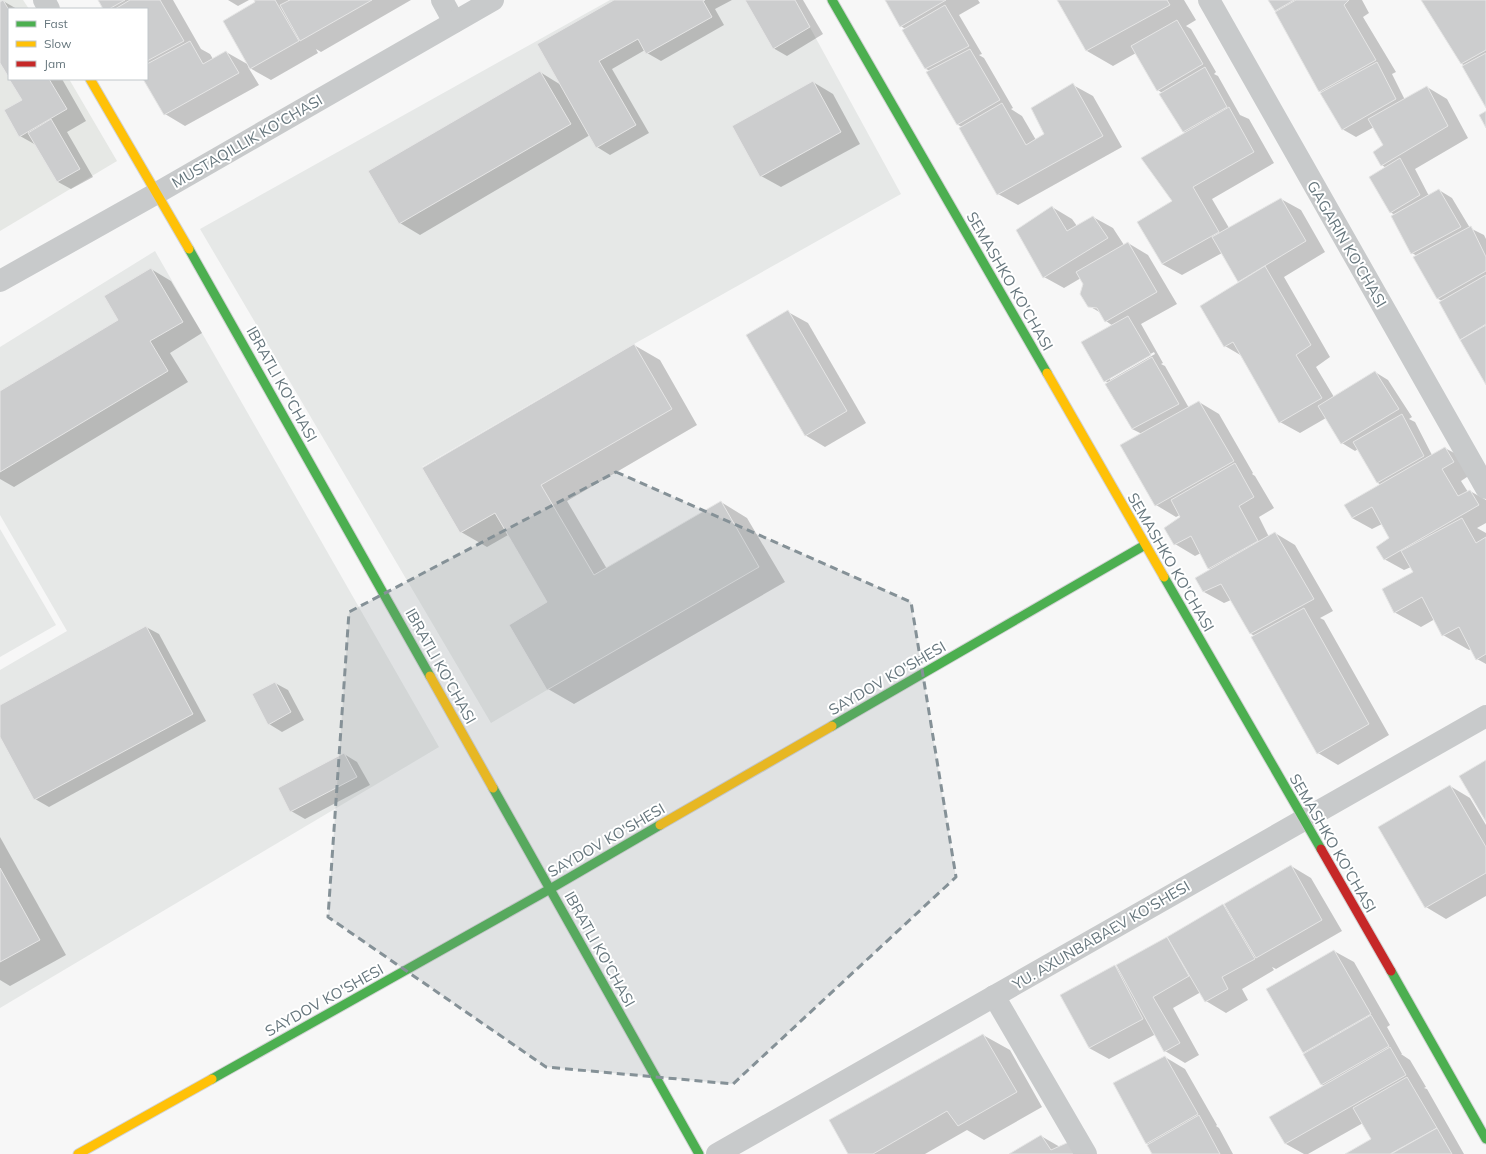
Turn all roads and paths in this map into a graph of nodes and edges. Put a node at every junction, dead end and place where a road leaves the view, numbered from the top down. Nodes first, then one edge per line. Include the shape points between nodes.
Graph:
1 (442, 0) edge
2 (493, 0) edge
3 (832, 0) edge
4 (1209, 0) edge
5 (454, 22) junction
6 (91, 80) edge
7 (157, 192) junction
8 (0, 281) edge
9 (1486, 488) edge
10 (1145, 545) junction
11 (1486, 716) edge
12 (1304, 820) junction
13 (550, 889) junction
14 (994, 996) junction
15 (1486, 1139) edge
16 (78, 1154) edge
17 (699, 1154) edge
18 (717, 1154) edge
19 (1086, 1154) edge

1 - 5 street
2 - 5 street, MUSTAQILLIK KO'CHASI
3 - 10 street, SEMASHKO KO'CHASI
4 - 9 street, GAGARIN KO'CHASI
5 - 7 street, MUSTAQILLIK KO'CHASI
6 - 7 street, IBRATLI KO'CHASI
7 - 8 street, MUSTAQILLIK KO'CHASI
7 - 13 street, IBRATLI KO'CHASI
10 - 12 street, SEMASHKO KO'CHASI
10 - 13 street, SAYDOV KO'SHESI
11 - 12 street, YU. AXUNBABAEV KO'SHESI
12 - 14 street, YU. AXUNBABAEV KO'SHESI
12 - 15 street, SEMASHKO KO'CHASI
13 - 16 street, SAYDOV KO'SHESI
13 - 17 street, IBRATLI KO'CHASI
14 - 18 street, YU. AXUNBABAEV KO'SHESI
14 - 19 street

